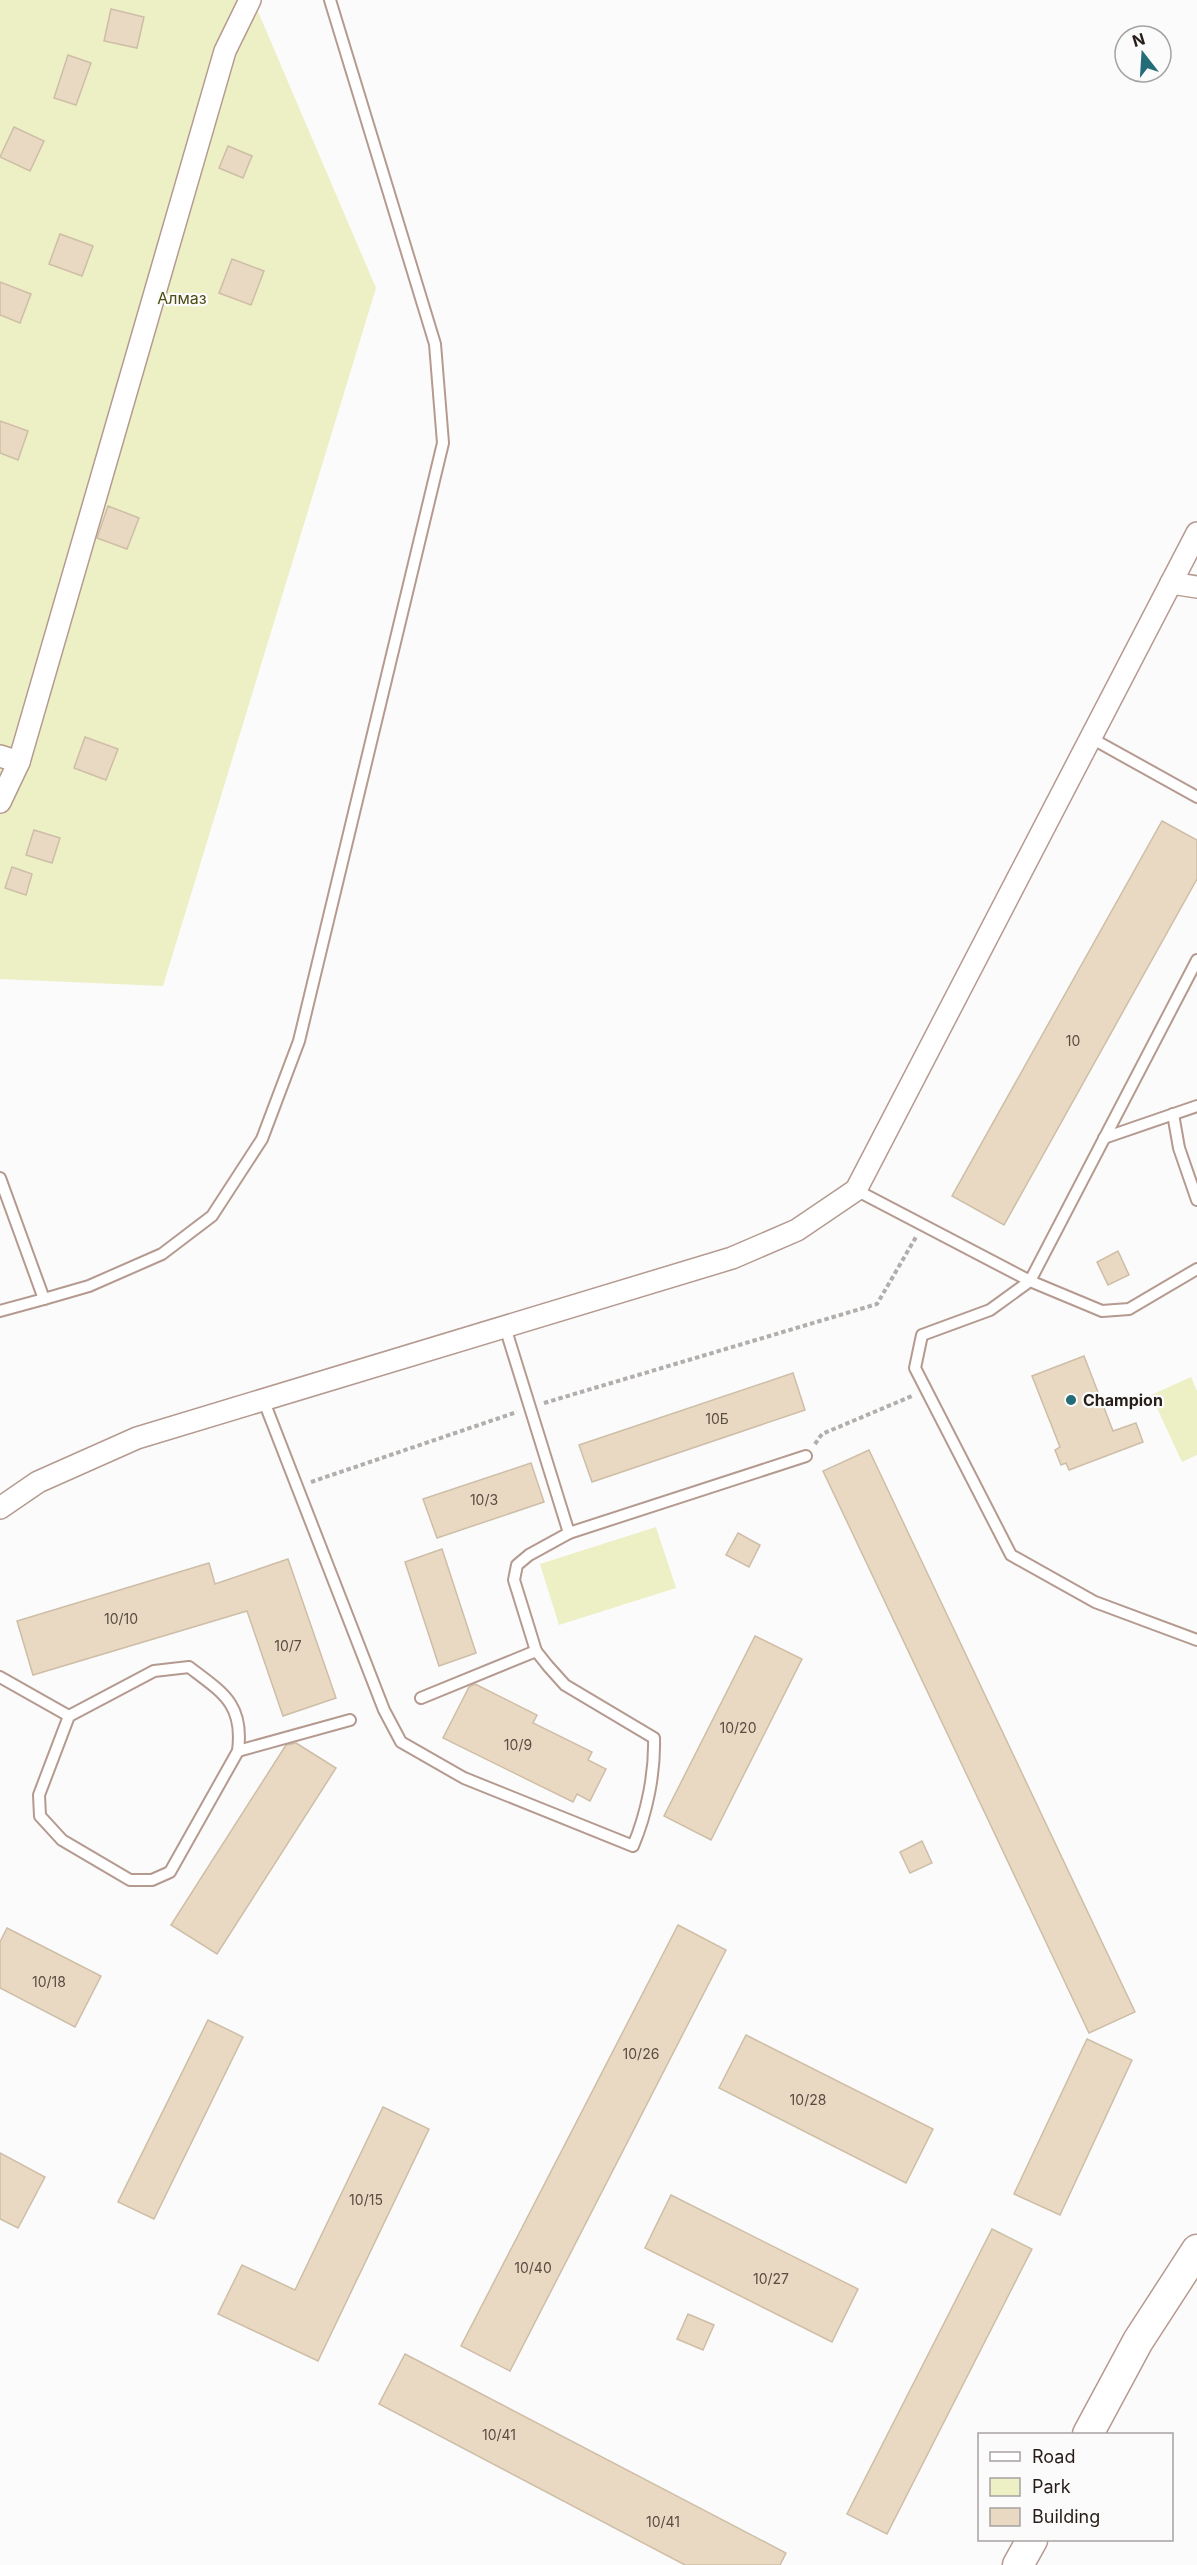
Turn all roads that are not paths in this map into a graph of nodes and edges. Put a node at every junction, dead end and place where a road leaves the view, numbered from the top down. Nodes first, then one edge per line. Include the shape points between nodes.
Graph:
1 (250, 0) edge
2 (330, 0) edge
3 (1197, 533) edge
4 (1171, 583) junction
5 (1197, 587) edge
6 (1091, 738) junction
7 (10, 759) edge
8 (1197, 797) edge
9 (0, 802) edge
10 (1197, 960) edge
11 (1197, 1106) edge
12 (1173, 1114) junction
13 (1104, 1138) junction
14 (0, 1178) edge
15 (856, 1190) junction
16 (1197, 1200) edge
17 (1197, 1269) edge
18 (1030, 1281) junction
19 (44, 1299) junction
20 (0, 1311) edge
21 (505, 1327) junction
22 (264, 1400) junction
23 (806, 1456) road end
24 (0, 1508) edge
25 (569, 1533) junction
26 (1197, 1640) edge
27 (536, 1651) junction
28 (0, 1677) edge
29 (420, 1698) dead end
30 (69, 1716) junction
31 (350, 1719) dead end
32 (238, 1751) junction
33 (1197, 2250) edge
34 (1089, 2433) edge
35 (1031, 2541) edge
36 (1018, 2565) edge

1 - 7 street via 225,51
2 - 19 lane via 435,344 443,443 299,1041 262,1139 212,1216 162,1254 89,1286
3 - 4 street
4 - 5 street
4 - 6 street
6 - 8 lane
6 - 15 street
7 - 9 street
10 - 13 lane
11 - 12 lane
12 - 13 lane
12 - 16 lane via 1179,1148
13 - 18 lane
14 - 19 lane
15 - 18 lane
15 - 21 street via 797,1230 732,1258
17 - 18 lane via 1129,1309 1102,1311
18 - 26 lane via 990,1310 922,1335 915,1368 1011,1556 1095,1602
19 - 20 lane
21 - 22 street
21 - 25 lane
22 - 24 street via 137,1438 38,1482
22 - 27 lane via 384,1710 401,1742 464,1778 633,1846 641,1828 655,1758 654,1738 565,1685
23 - 25 lane
25 - 27 lane via 517,1565 514,1580
27 - 29 lane
28 - 30 lane
30 - 32 lane via 154,1671 189,1667 227,1695 241,1730
30 - 32 lane via 39,1795 40,1816 62,1840 130,1880 152,1880 170,1872
31 - 32 lane
33 - 34 street via 1138,2341
35 - 36 street

